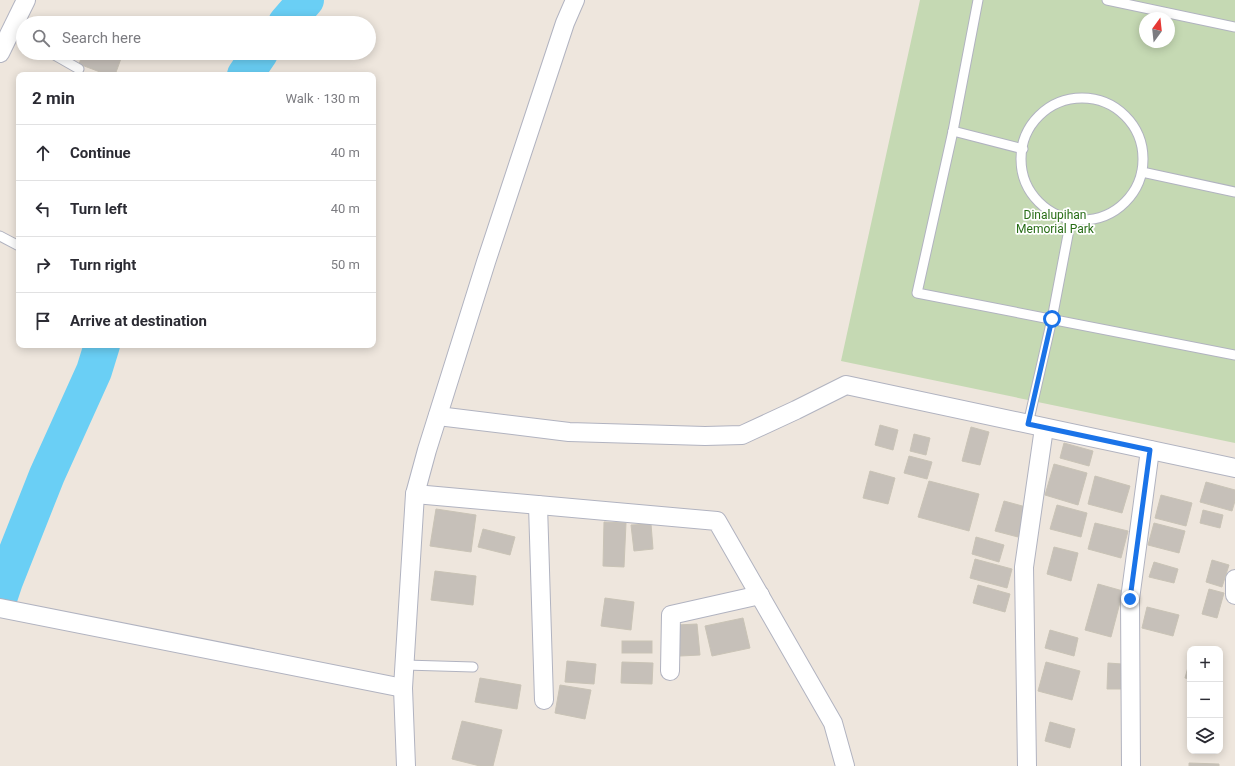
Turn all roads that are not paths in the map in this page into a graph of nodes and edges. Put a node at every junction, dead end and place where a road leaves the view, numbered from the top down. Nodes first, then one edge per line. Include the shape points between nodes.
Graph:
1 (26, 0) edge
2 (575, 0) edge
3 (978, 0) edge
4 (1107, 0) edge
5 (22, 16) edge
6 (1235, 27) edge
7 (16, 35) edge
8 (0, 53) edge
9 (63, 60) edge
10 (79, 69) dead end
11 (952, 131) junction
12 (1022, 149) junction
13 (1142, 172) junction
14 (1235, 192) edge
15 (1071, 219) junction
16 (0, 236) edge
17 (16, 244) edge
18 (1052, 319) junction
19 (1235, 355) edge
20 (438, 416) junction
21 (1036, 426) junction
22 (1150, 450) junction
23 (1235, 468) edge
24 (415, 494) junction
25 (538, 505) junction
26 (1235, 579) edge
27 (760, 595) junction
28 (1235, 595) edge
29 (0, 608) edge
30 (405, 665) junction
31 (472, 667) dead end
32 (670, 671) dead end
33 (403, 688) junction
34 (544, 700) dead end
35 (406, 766) edge
36 (845, 766) edge
37 (1027, 766) edge
38 (1131, 766) edge

1 - 5 street
2 - 20 street via 530,128
3 - 11 lane
4 - 6 lane
7 - 8 street
9 - 10 lane
11 - 12 lane
11 - 18 lane via 917,293
12 - 13 lane via 1025,136 1040,114 1062,101 1088,98 1113,106 1130,120 1141,140 1144,162
12 - 15 lane via 1020,161 1027,186 1041,205 1061,217
13 - 14 lane
13 - 15 lane via 1140,184 1127,203 1108,216 1084,221
15 - 18 lane
16 - 17 lane
18 - 19 lane
18 - 21 lane
20 - 21 street via 569,432 742,435 846,385
20 - 24 street
21 - 22 street
21 - 37 street via 1024,567
22 - 23 street
22 - 38 street via 1130,599
24 - 25 street
24 - 30 street
25 - 27 street via 717,521
25 - 34 street
26 - 28 street
27 - 32 street via 671,615
27 - 36 street via 833,723
29 - 33 street
30 - 31 lane
30 - 33 street
33 - 35 street

